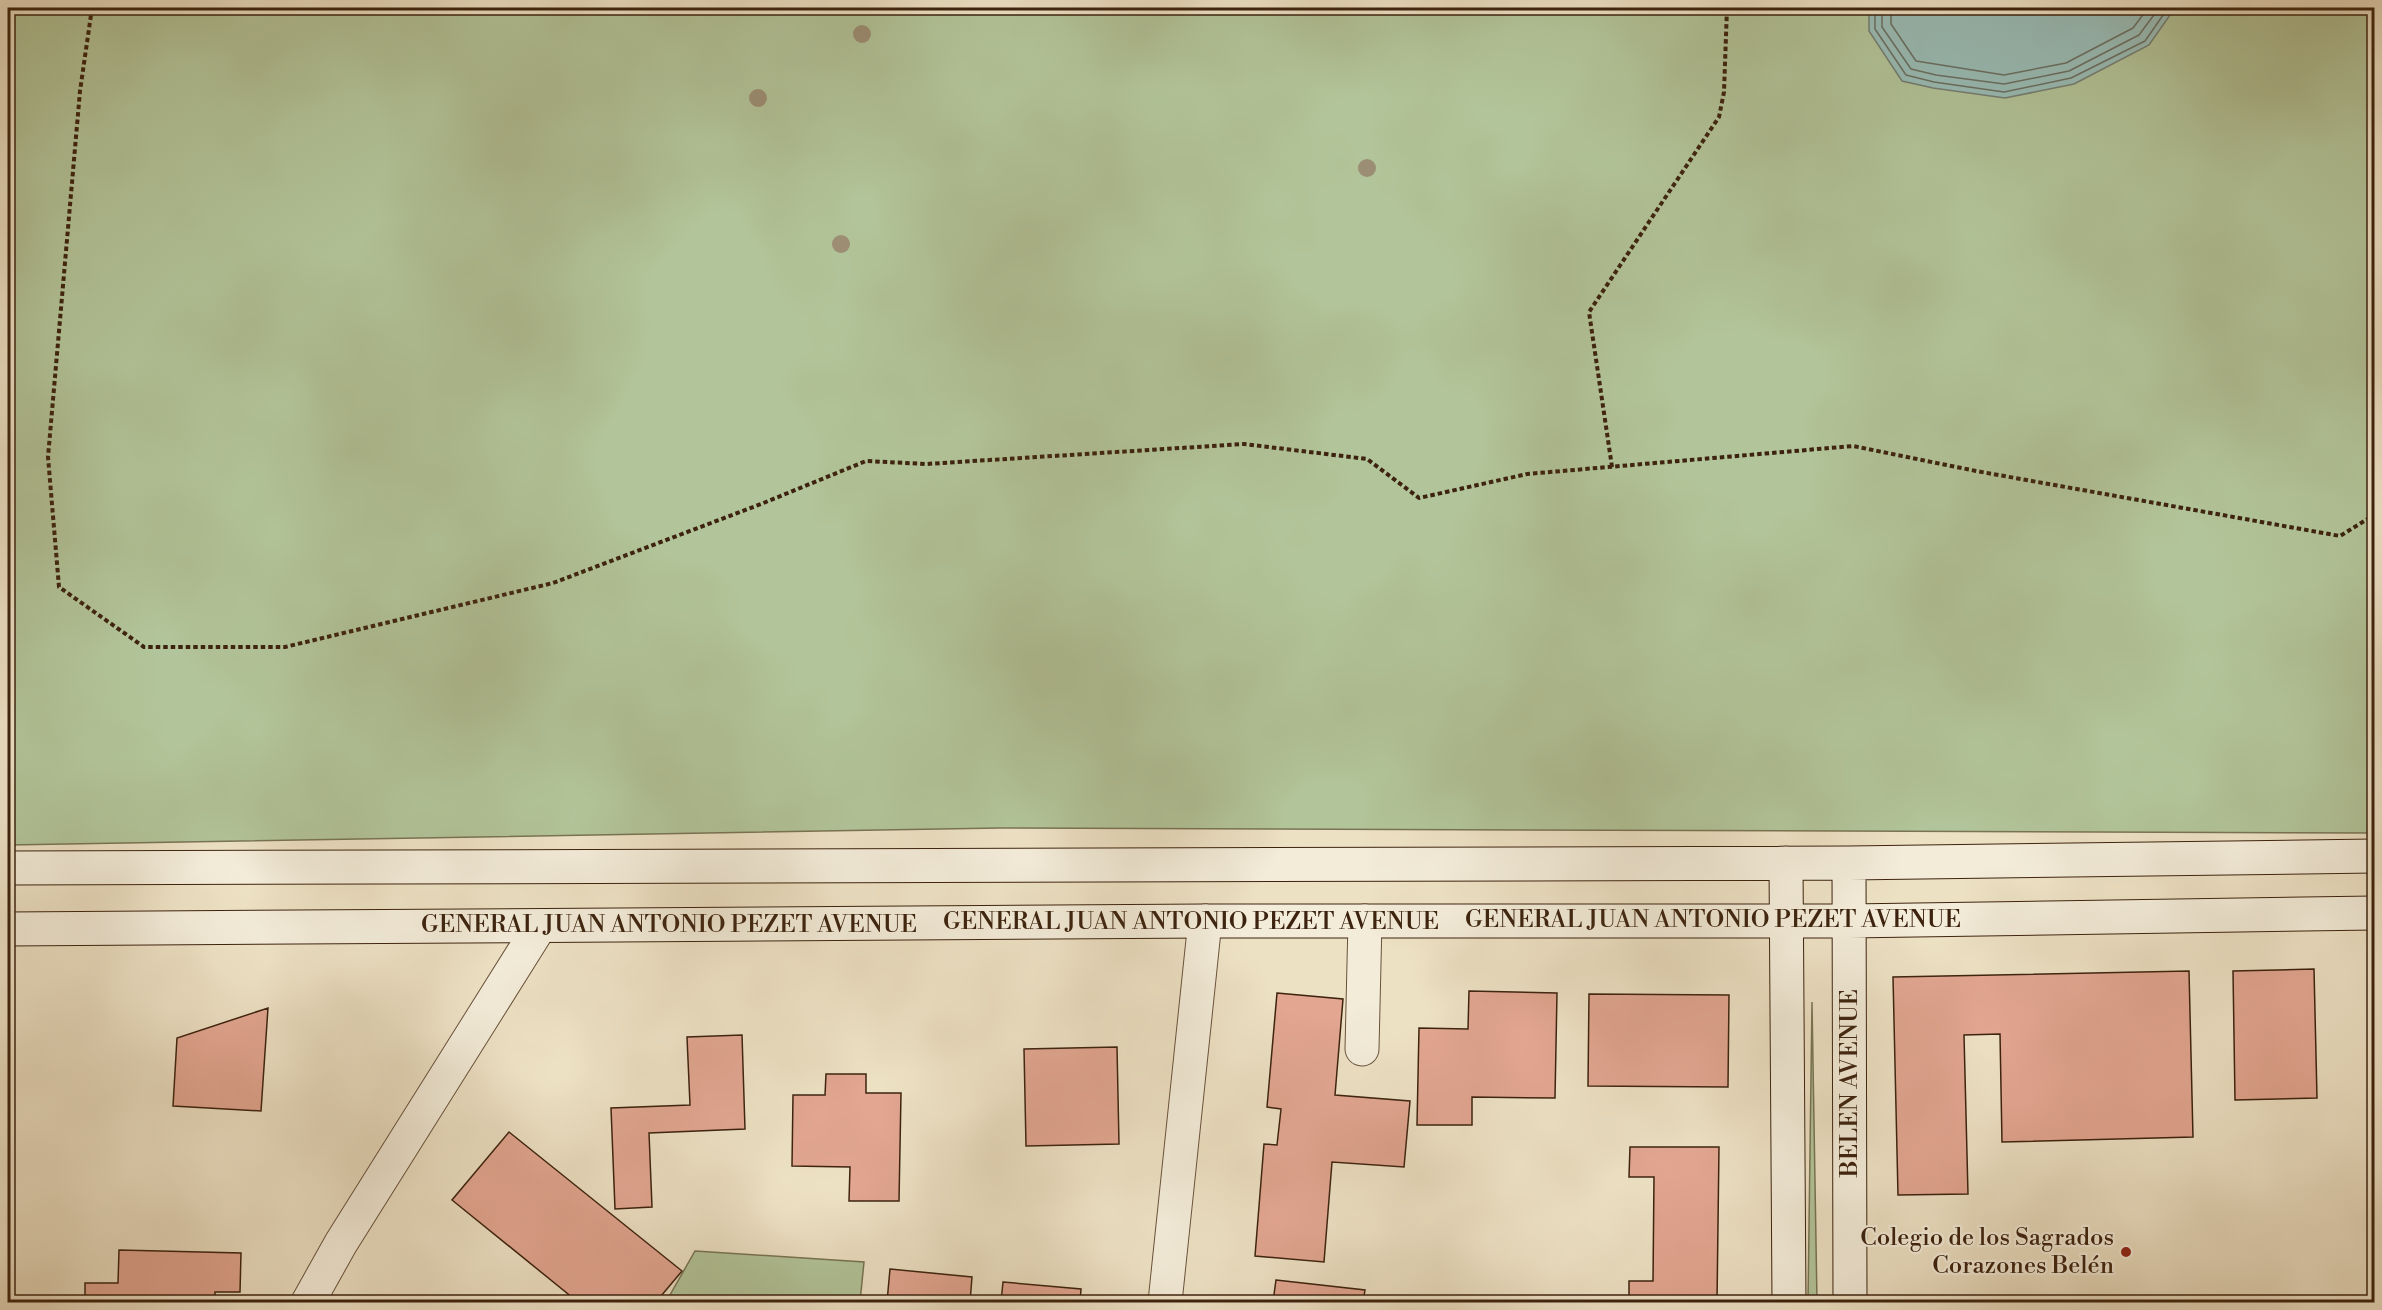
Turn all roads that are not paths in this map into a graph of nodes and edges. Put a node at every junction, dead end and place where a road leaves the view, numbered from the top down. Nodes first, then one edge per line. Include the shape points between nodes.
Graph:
1 (2374, 856) edge
2 (1786, 863) junction
3 (1849, 863) junction
4 (8, 868) edge
5 (2374, 913) edge
6 (1205, 921) junction
7 (1365, 921) junction
8 (1787, 921) junction
9 (1849, 921) junction
10 (540, 926) junction
11 (8, 929) edge
12 (1362, 1049) dead end
13 (308, 1302) edge
14 (1165, 1302) edge
15 (1789, 1302) edge
16 (1850, 1302) edge

1 - 3 street
2 - 3 street
2 - 4 street
2 - 8 street
3 - 9 street, BELEN AVENUE
5 - 9 street, GENERAL JUAN ANTONIO PEZET AVENUE
6 - 7 street, GENERAL JUAN ANTONIO PEZET AVENUE
6 - 10 street, GENERAL JUAN ANTONIO PEZET AVENUE
6 - 14 street
7 - 8 street, GENERAL JUAN ANTONIO PEZET AVENUE
7 - 12 street
8 - 9 street, GENERAL JUAN ANTONIO PEZET AVENUE
8 - 15 street
9 - 16 street, BELEN AVENUE
10 - 11 street, GENERAL JUAN ANTONIO PEZET AVENUE
10 - 13 street via 341,1242

